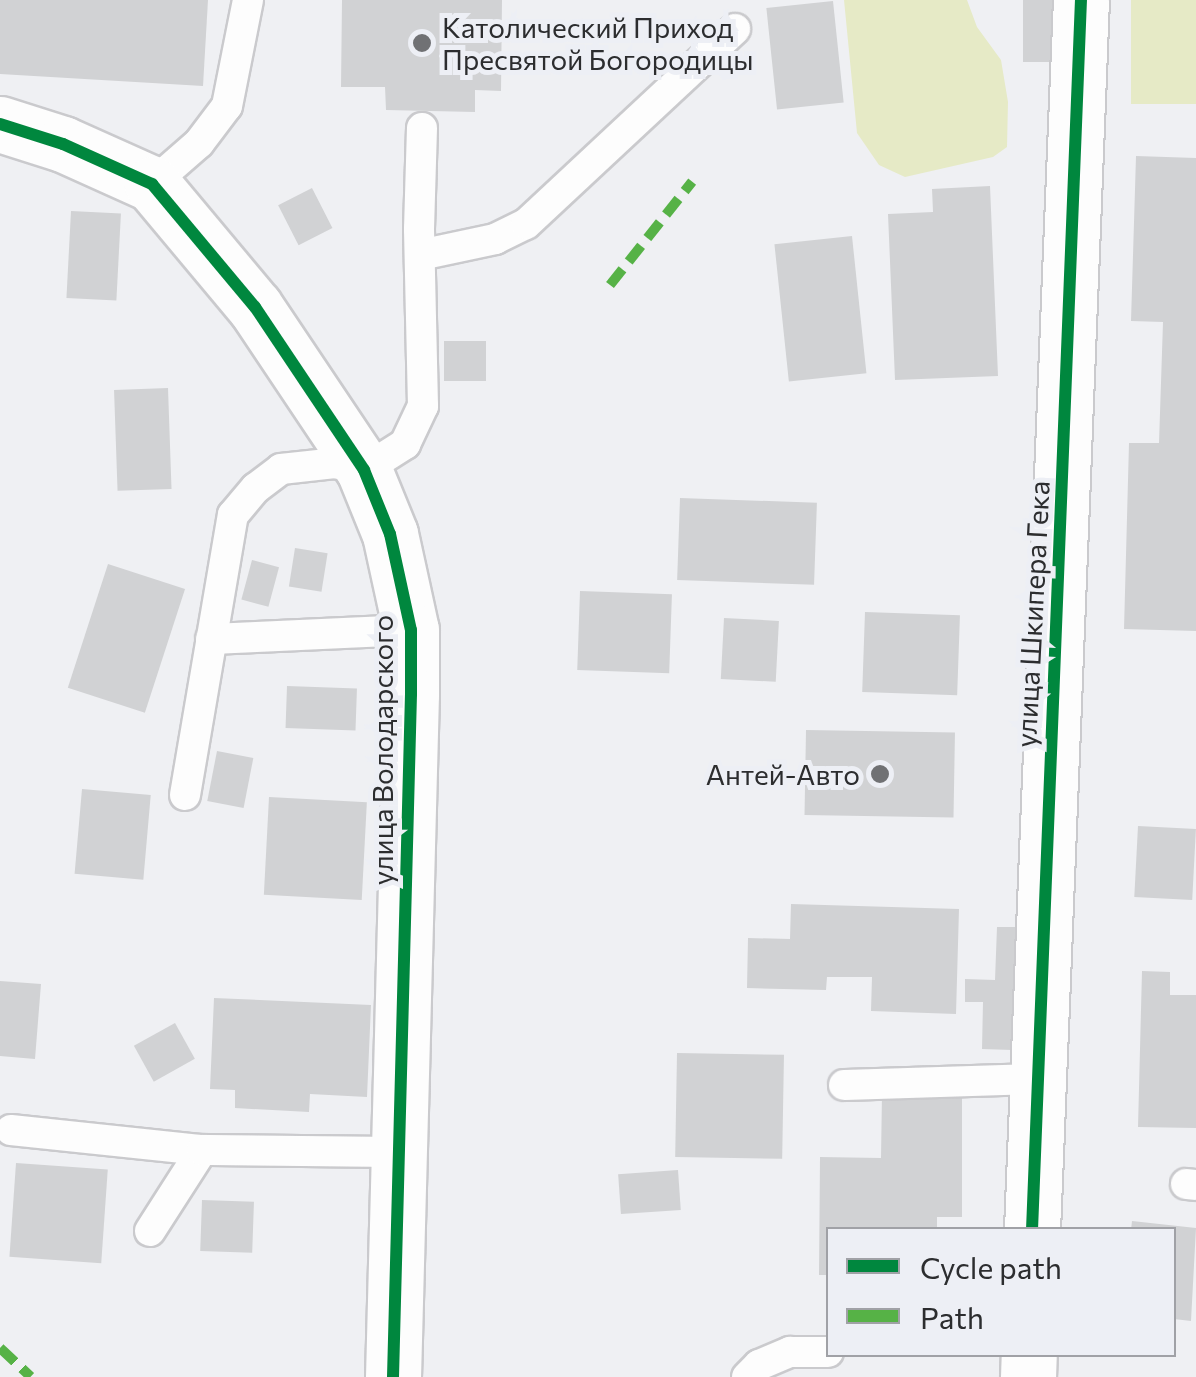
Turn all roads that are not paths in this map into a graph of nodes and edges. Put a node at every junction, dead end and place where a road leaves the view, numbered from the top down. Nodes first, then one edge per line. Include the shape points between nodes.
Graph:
1 (248, 0) edge
2 (1081, 0) edge
3 (736, 29) dead end
4 (0, 124) edge
5 (422, 128) dead end
6 (152, 184) junction
7 (420, 255) junction
8 (364, 470) junction
9 (411, 630) junction
10 (212, 639) junction
11 (185, 795) dead end
12 (1036, 1078) junction
13 (844, 1085) dead end
14 (11, 1130) dead end
15 (202, 1150) junction
16 (402, 1152) junction
17 (1032, 1227) edge
18 (150, 1231) dead end
19 (826, 1352) edge
20 (393, 1377) edge
21 (746, 1377) edge

1 - 6 lane via 227,106 199,143
2 - 12 street, улица Шкипера Гека
3 - 7 lane via 526,224
4 - 6 street, улица Володарского
5 - 7 lane
6 - 8 street, улица Володарского via 255,307
7 - 8 lane via 423,406 405,444
8 - 9 street, улица Володарского via 390,534
8 - 10 lane via 335,462 281,469 256,488 234,515
9 - 10 lane
9 - 16 street, улица Володарского
10 - 11 lane
12 - 13 lane
12 - 17 street, улица Шкипера Гека
14 - 15 lane
15 - 16 lane
15 - 18 lane
16 - 20 street, улица Володарского
19 - 21 lane via 790,1352

